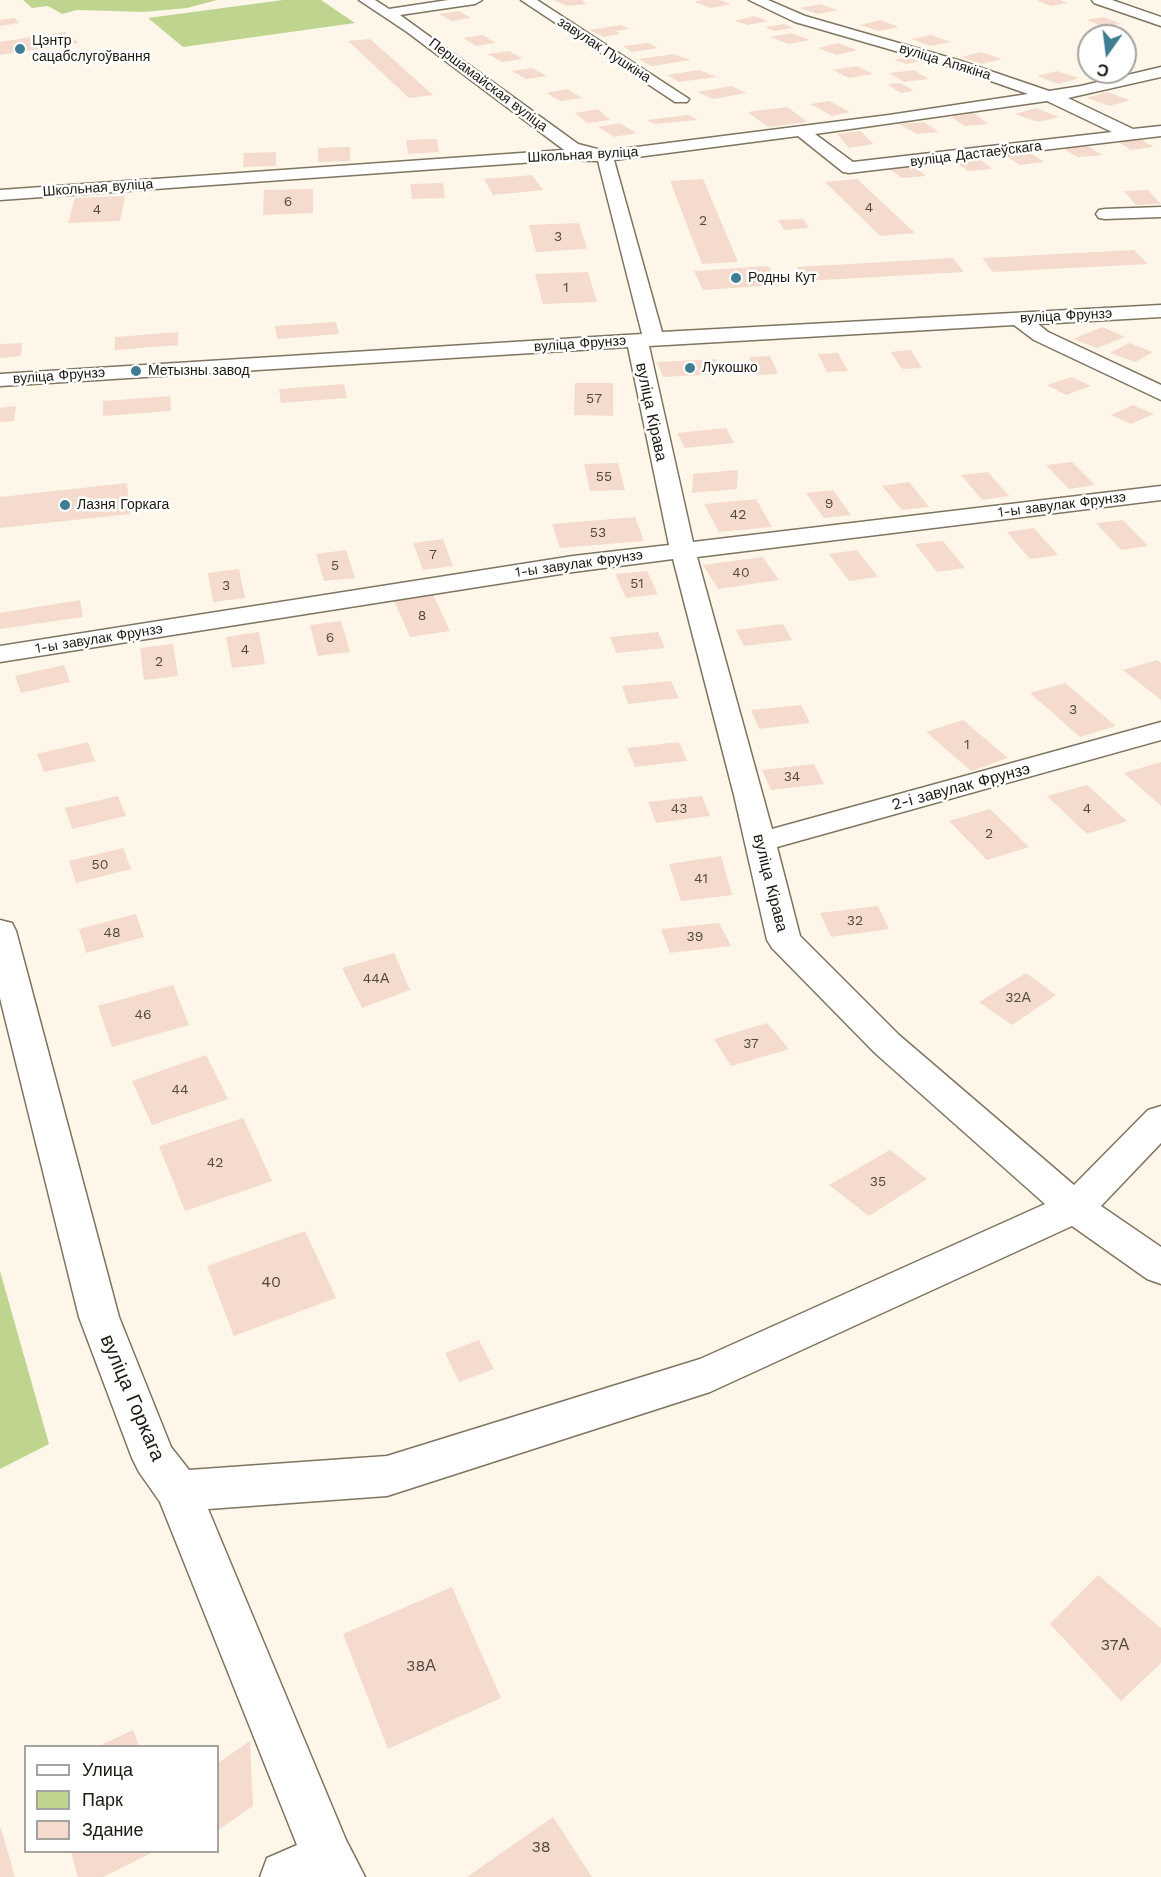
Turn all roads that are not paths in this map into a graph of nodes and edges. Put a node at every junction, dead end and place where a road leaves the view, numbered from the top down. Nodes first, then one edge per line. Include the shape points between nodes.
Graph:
1 (366, 0) edge
2 (475, 0) edge
3 (528, 0) edge
4 (756, 0) edge
5 (1099, 0) edge
6 (388, 13) junction
7 (1161, 22) edge
8 (1161, 72) edge
9 (1048, 96) junction
10 (681, 99) dead end
11 (1161, 131) edge
12 (802, 132) junction
13 (1131, 135) junction
14 (605, 156) junction
15 (0, 195) edge
16 (1161, 212) edge
17 (1105, 214) dead end
18 (1161, 311) edge
19 (1017, 318) junction
20 (645, 340) junction
21 (0, 381) edge
22 (1161, 393) edge
23 (1161, 493) edge
24 (683, 551) junction
25 (0, 654) edge
26 (1161, 731) edge
27 (760, 842) junction
28 (0, 932) edge
29 (1161, 1120) edge
30 (1075, 1208) junction
31 (1161, 1268) edge
32 (178, 1491) junction
33 (318, 1870) edge

1 - 6 street, Першамайская вуліца
2 - 6 street
3 - 10 street, завулак Пушкіна
4 - 9 street, вуліца Апякіна via 809,22 956,64
5 - 7 street
6 - 14 street, Першамайская вуліца via 572,148
8 - 9 street, Школьная вуліца
9 - 12 street, Школьная вуліца
9 - 13 street, вуліца Апякіна
11 - 13 street, вуліца Дастаеўскага
12 - 13 street, вуліца Дастаеўскага via 849,168
12 - 14 street, Школьная вуліца
14 - 15 street, Школьная вуліца via 563,154
14 - 20 street
16 - 17 street
18 - 19 street, вуліца Фрунзэ
19 - 20 street, вуліца Фрунзэ
19 - 22 street via 1041,336
20 - 21 street, вуліца Фрунзэ
20 - 24 street, вуліца Кірава via 664,474
23 - 24 street, 1-ы завулак Фрунзэ
24 - 25 street, 1-ы завулак Фрунзэ via 573,564
24 - 27 street, вуліца Кірава
26 - 27 street, 2-і завулак Фрунзэ
27 - 30 street, вуліца Кірава via 784,940 887,1044
28 - 32 street, вуліца Горкага via 99,1317 153,1458
29 - 30 street
30 - 31 street, вуліца Кірава
30 - 32 street via 710,1374 387,1476
32 - 33 street, вуліца Горкага

